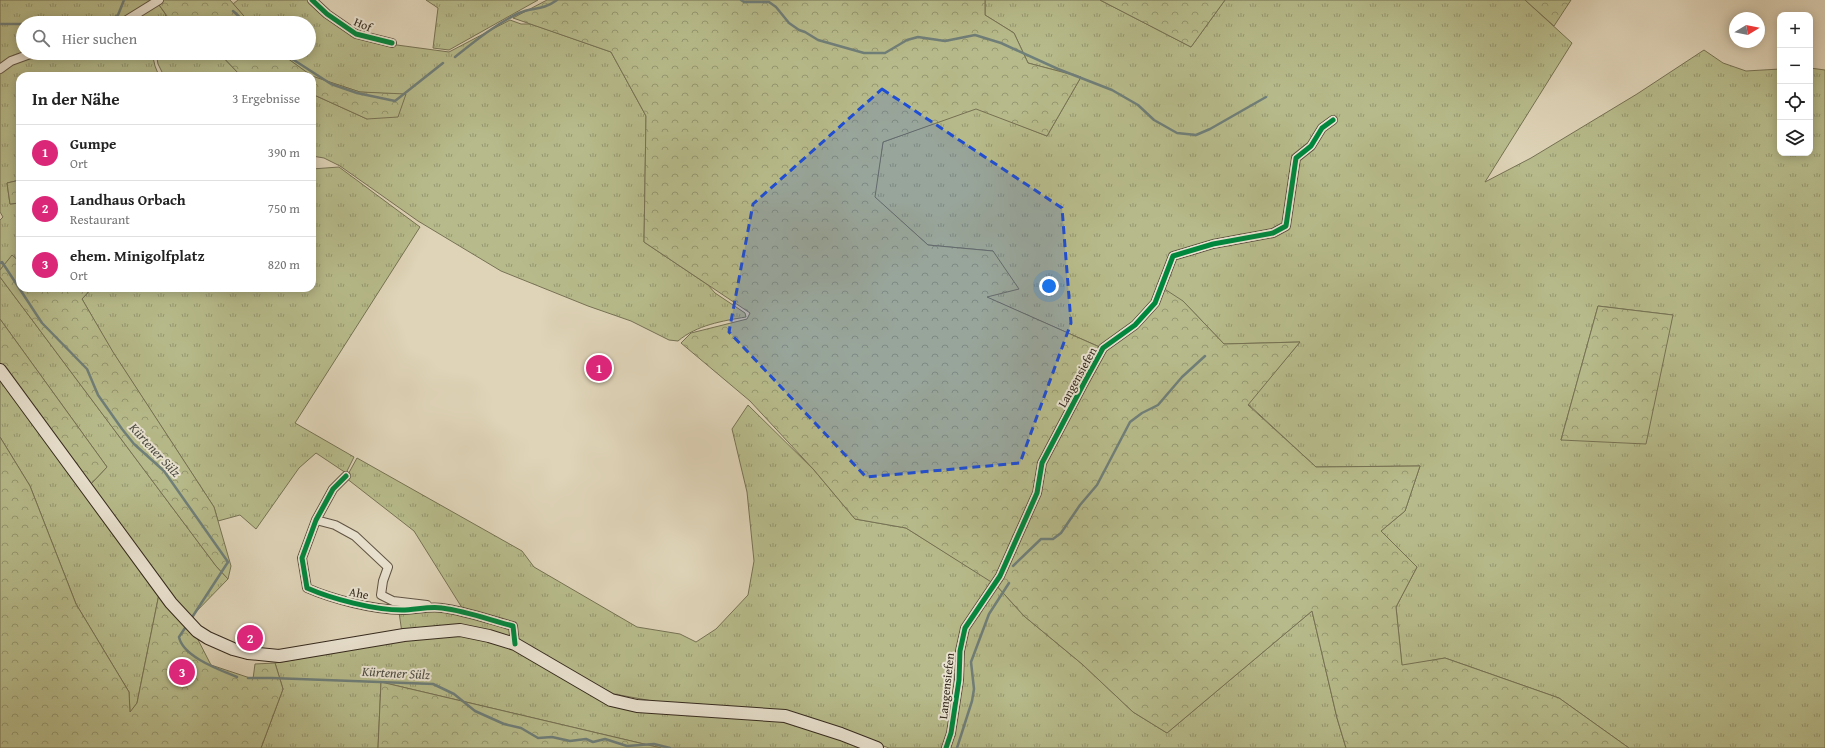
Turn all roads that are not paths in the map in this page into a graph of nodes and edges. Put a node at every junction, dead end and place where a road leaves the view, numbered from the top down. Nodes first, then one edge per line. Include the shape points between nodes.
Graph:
1 (159, 0) edge
2 (312, 0) edge
3 (133, 16) edge
4 (392, 43) dead end
5 (16, 59) edge
6 (0, 69) edge
7 (1333, 120) dead end
8 (0, 370) edge
9 (346, 476) dead end
10 (316, 520) junction
11 (440, 608) junction
12 (515, 644) junction
13 (877, 748) edge
14 (946, 748) edge

1 - 3 street
2 - 4 street, Hof via 356,34
5 - 6 street
7 - 14 street, Langensiefen via 1322,128 1311,146 1296,158 1286,226 1273,233 1217,243 1173,256 1155,303 1135,325 1103,348 1042,463 1037,493 1000,576 965,628 951,733
8 - 12 main road via 141,565 197,631 221,644 264,655 292,654 404,635 460,630
9 - 10 street, Ahe via 333,489
10 - 11 street, Ahe via 355,536 388,567 381,595 393,601
10 - 11 street, Ahe via 302,558 307,588 348,602 386,608
11 - 12 street, Ahe via 513,626
12 - 13 main road via 611,700 637,706 785,716

